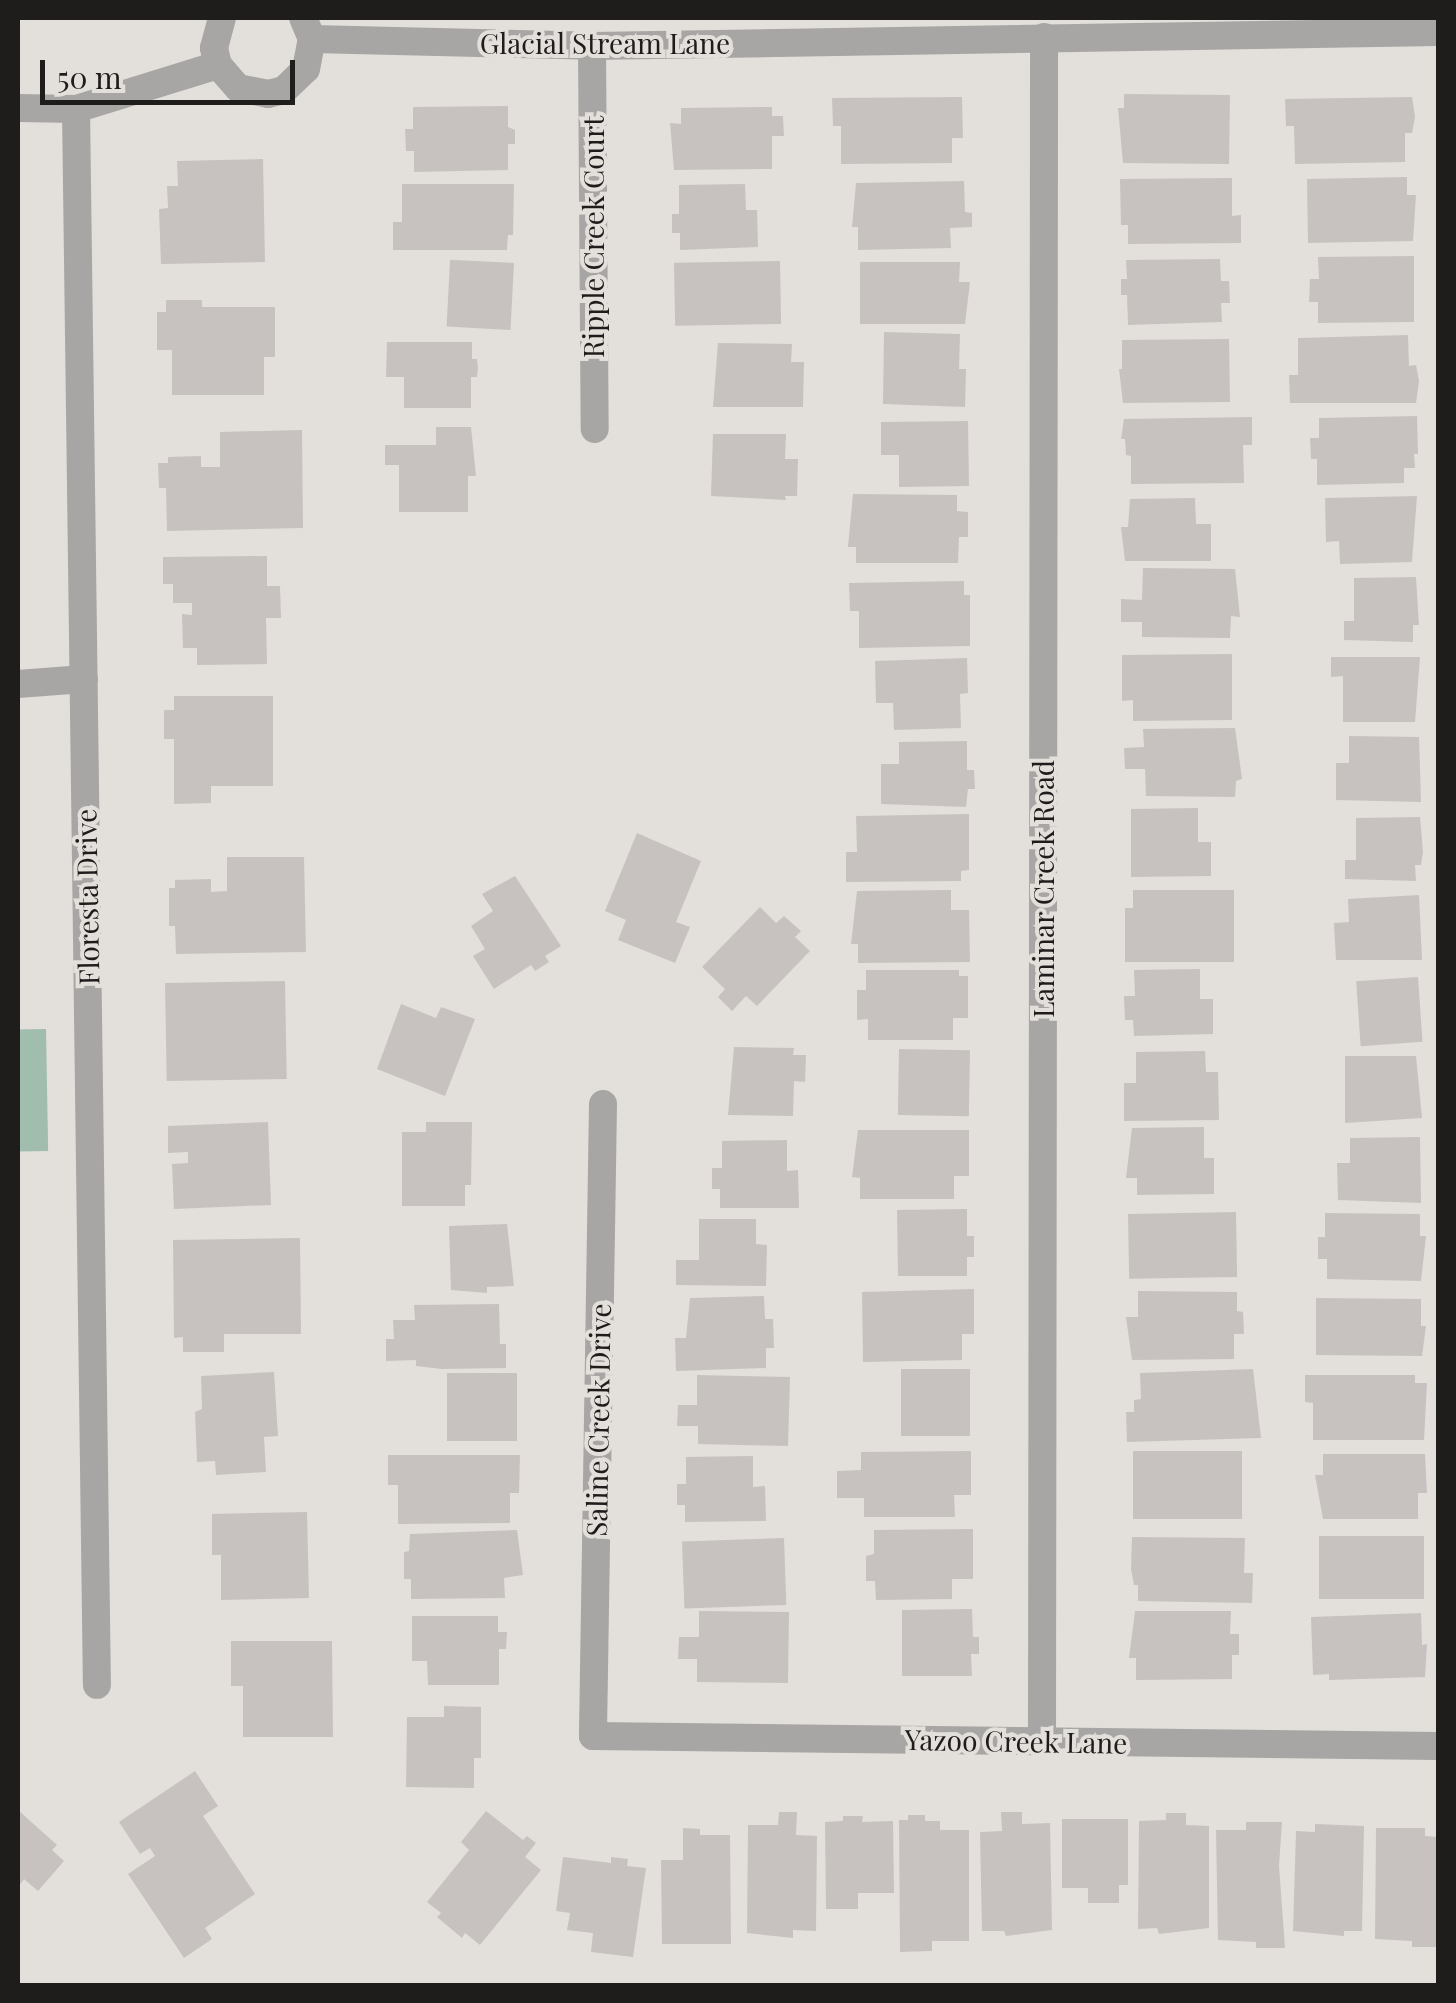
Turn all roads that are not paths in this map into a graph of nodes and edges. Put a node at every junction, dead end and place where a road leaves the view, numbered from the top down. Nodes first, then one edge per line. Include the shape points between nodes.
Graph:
1 (222, 18) edge
2 (308, 28) edge
3 (1438, 32) edge
4 (1044, 37) junction
5 (592, 46) junction
6 (218, 65) junction
7 (18, 108) edge
8 (76, 109) junction
9 (595, 429) dead end
10 (84, 679) junction
11 (18, 684) edge
12 (603, 1104) dead end
13 (97, 1685) dead end
14 (593, 1736) joint
15 (1042, 1742) junction
16 (1438, 1746) edge

1 - 6 street via 214,48
2 - 5 street, Glacial Stream Lane
2 - 6 street, Glacial Stream Lane via 306,70 284,90 253,94
3 - 4 street, Glacial Stream Lane
4 - 5 street, Glacial Stream Lane
4 - 15 street, Laminar Creek Road
5 - 9 street, Ripple Creek Court
6 - 8 street
7 - 8 street
8 - 10 street, Floresta Drive
10 - 11 street
10 - 13 street, Floresta Drive
12 - 14 street, Saline Creek Drive
14 - 15 street, Yazoo Creek Lane
15 - 16 street, Yazoo Creek Lane

